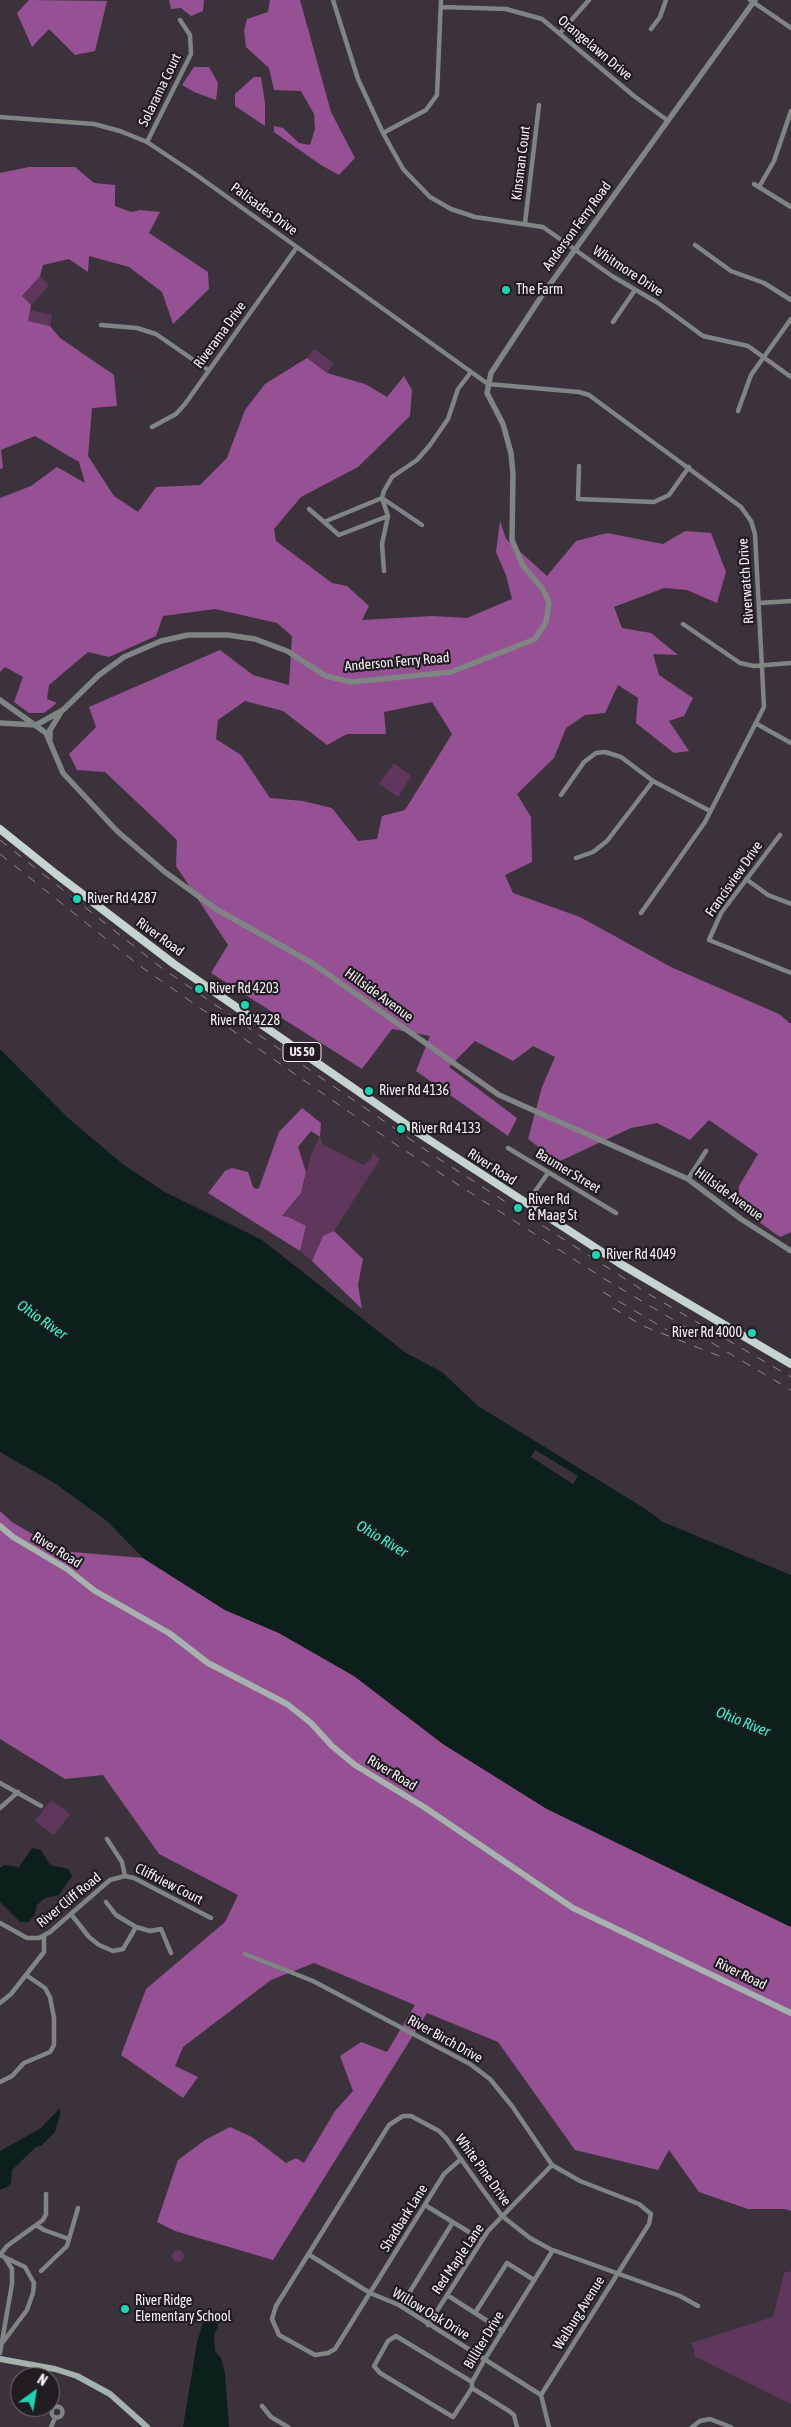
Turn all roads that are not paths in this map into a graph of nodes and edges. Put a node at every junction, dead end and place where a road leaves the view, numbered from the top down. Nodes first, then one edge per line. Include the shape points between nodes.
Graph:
1 (332, 0) edge
2 (441, 0) edge
3 (589, 0) edge
4 (666, 0) edge
5 (753, 1) edge
6 (441, 7) junction
7 (180, 20) dead end
8 (791, 28) edge
9 (651, 29) dead end
10 (560, 33) junction
11 (539, 105) dead end
12 (791, 112) edge
13 (0, 117) edge
14 (667, 120) junction
15 (383, 133) junction
16 (147, 142) junction
17 (791, 207) edge
18 (526, 223) junction
19 (695, 245) dead end
20 (298, 248) junction
21 (575, 250) junction
22 (635, 290) junction
23 (791, 300) edge
24 (791, 319) edge
25 (613, 322) dead end
26 (101, 325) dead end
27 (764, 357) junction
28 (208, 370) junction
29 (472, 372) junction
30 (791, 377) edge
31 (488, 384) junction
32 (738, 411) dead end
33 (152, 427) dead end
34 (579, 466) dead end
35 (689, 467) junction
36 (382, 498) junction
37 (309, 509) dead end
38 (388, 516) junction
39 (324, 522) junction
40 (422, 525) dead end
41 (384, 571) dead end
42 (791, 601) edge
43 (759, 603) junction
44 (683, 624) dead end
45 (791, 663) edge
46 (763, 665) junction
47 (0, 700) edge
48 (63, 710) junction
49 (17, 712) junction
50 (0, 723) edge
51 (13, 724) junction
52 (757, 724) junction
53 (36, 726) junction
54 (50, 739) junction
55 (791, 743) edge
56 (653, 781) junction
57 (561, 795) dead end
58 (710, 811) junction
59 (0, 829) edge
60 (780, 835) dead end
61 (576, 858) dead end
62 (746, 879) junction
63 (791, 904) edge
64 (641, 913) dead end
65 (791, 973) edge
66 (508, 1148) dead end
67 (706, 1151) dead end
68 (548, 1173) junction
69 (688, 1179) junction
70 (526, 1204) junction
71 (616, 1213) dead end
72 (791, 1252) edge
73 (791, 1364) edge
74 (0, 1526) edge
75 (0, 1783) edge
76 (18, 1792) junction
77 (41, 1806) dead end
78 (0, 1808) edge
79 (107, 1838) dead end
80 (125, 1876) junction
81 (106, 1902) dead end
82 (71, 1914) junction
83 (211, 1918) dead end
84 (0, 1923) edge
85 (136, 1927) junction
86 (44, 1936) junction
87 (171, 1952) dead end
88 (245, 1954) dead end
89 (26, 1975) junction
90 (0, 2003) edge
91 (791, 2013) edge
92 (0, 2082) edge
93 (461, 2159) junction
94 (552, 2165) junction
95 (46, 2194) dead end
96 (425, 2205) junction
97 (78, 2208) dead end
98 (651, 2214) joint
99 (502, 2216) junction
100 (453, 2222) junction
101 (36, 2225) junction
102 (68, 2239) junction
103 (482, 2240) junction
104 (552, 2250) junction
105 (308, 2254) junction
106 (1, 2256) edge
107 (41, 2271) dead end
108 (617, 2273) junction
109 (534, 2280) junction
110 (370, 2292) junction
111 (447, 2295) junction
112 (401, 2306) junction
113 (698, 2306) dead end
114 (475, 2313) junction
115 (428, 2325) junction
116 (502, 2330) junction
117 (3, 2342) junction
118 (0, 2353) edge
119 (0, 2359) edge
120 (485, 2359) junction
121 (472, 2382) junction
122 (472, 2388) junction
123 (541, 2395) junction
124 (262, 2406) dead end
125 (55, 2418) dead end
126 (51, 2427) edge
127 (147, 2427) edge
128 (288, 2427) edge
129 (517, 2427) edge
130 (549, 2427) edge
131 (692, 2427) edge
132 (731, 2427) edge

1 - 15 street, Whitmore Drive via 358,79
2 - 6 street
3 - 10 street
4 - 9 street
5 - 8 street
5 - 14 street, Anderson Ferry Road
6 - 10 street, Orangelawn Drive via 511,10 542,19
6 - 15 street via 439,84 435,100 420,114
7 - 16 street, Solarama Court via 190,35 190,54
10 - 14 street, Orangelawn Drive
11 - 18 street, Kinsman Court
12 - 17 street via 774,161 757,186
13 - 16 street, Palisades Drive via 94,124
14 - 21 street, Anderson Ferry Road
15 - 18 street, Whitmore Drive via 412,180 441,204 475,217
16 - 20 street, Palisades Drive
18 - 21 street, Whitmore Drive via 544,227
19 - 23 street via 731,271 764,283
20 - 28 street, Riverama Drive
20 - 29 street, Palisades Drive
21 - 22 street, Whitmore Drive
21 - 31 street, Anderson Ferry Road via 490,373
22 - 25 street
22 - 27 street, Whitmore Drive via 703,336 744,344
24 - 27 street
26 - 28 street via 137,328 156,334
27 - 30 street, Whitmore Drive
27 - 32 street via 751,375
28 - 33 street, Riverama Drive via 181,409
29 - 31 street, Palisades Drive
29 - 36 street via 458,389 452,409 436,437 416,460 392,477
31 - 35 street, Riverwatch Drive via 584,393
31 - 48 street, Anderson Ferry Road via 488,398 503,424 511,453 512,540 523,566 542,588 549,602 546,622 535,638 451,672 351,682 326,676 287,651 255,640 228,635 188,635 148,646 124,657 99,675
34 - 35 street via 578,500 654,502 669,495
35 - 43 street, Riverwatch Drive via 736,502 751,522
36 - 38 street
36 - 39 street
36 - 40 street
37 - 39 street
38 - 39 street via 339,534
38 - 41 street via 382,544
42 - 43 street
43 - 46 street, Riverwatch Drive
44 - 46 street via 734,660 747,665
45 - 46 street
46 - 52 street, Riverwatch Drive via 766,702
47 - 49 street, Hillside Avenue
48 - 53 street, Anderson Ferry Road
48 - 54 street via 53,723
49 - 51 street
49 - 53 street, Hillside Avenue
50 - 51 street
51 - 53 street
52 - 55 street
52 - 58 street, Riverwatch Drive
53 - 54 street, Hillside Avenue
54 - 69 street, Hillside Avenue via 63,773 117,831 216,909 312,963 499,1095
56 - 57 street via 621,757 600,752 584,762
56 - 58 street
56 - 61 street via 608,841 593,852
58 - 64 street, Riverwatch Drive
59 - 70 main road, River Road / US 50 via 174,964 413,1130
60 - 62 street, Francisview Drive
62 - 63 street via 768,895
62 - 65 street, Francisview Drive via 721,913 709,940
66 - 68 street, Baumer Street
67 - 69 street
68 - 70 street
68 - 71 street, Baumer Street
69 - 72 street, Hillside Avenue
70 - 73 main road, River Road / US 50 via 689,1306
74 - 91 main road, River Road via 95,1591 169,1633 208,1663 287,1704 355,1765 424,1807 573,1908
75 - 76 street
76 - 77 street
76 - 78 street
79 - 80 street, Cliffview Court via 122,1862
80 - 82 street, River Cliff Road via 110,1880
80 - 83 street, Cliffview Court
81 - 85 street via 116,1915
82 - 85 street via 94,1941 113,1951 123,1949
82 - 86 street, River Cliff Road
84 - 86 street, River Cliff Road via 27,1938
85 - 87 street via 150,1931 161,1929
86 - 89 street via 44,1952
88 - 94 street, River Birch Drive via 313,1981 482,2073 512,2106
89 - 90 street
89 - 92 street via 45,1988 50,1997 54,2045 50,2052 24,2063 12,2076
93 - 96 street, Shadbark Lane via 444,2174
93 - 99 street, White Pine Drive
93 - 105 street, White Pine Drive via 439,2131 411,2116 396,2119 389,2124
94 - 98 street, River Birch Drive via 580,2181 639,2204
94 - 99 street, Red Maple Lane
95 - 101 street via 46,2214
96 - 100 street
96 - 110 street, Shadbark Lane
97 - 102 street
98 - 108 street, Walburg Avenue via 649,2224
99 - 103 street, Red Maple Lane
99 - 104 street, White Pine Drive
100 - 103 street
100 - 112 street
101 - 102 street
101 - 106 street via 7,2246
102 - 107 street via 62,2252
103 - 111 street, Red Maple Lane
104 - 108 street, White Pine Drive
104 - 109 street, Billiter Drive
105 - 110 street, Willow Oak Drive
105 - 110 street, White Pine Drive via 272,2314 274,2327 310,2354 331,2352
106 - 117 street via 10,2264 13,2275
106 - 117 street via 25,2266 34,2283 27,2310
108 - 113 street, White Pine Drive
108 - 123 street, Walburg Avenue
109 - 114 street via 507,2263
109 - 116 street, Billiter Drive
110 - 112 street, Willow Oak Drive
111 - 114 street
111 - 115 street, Red Maple Lane
112 - 115 street, Willow Oak Drive
114 - 116 street
115 - 120 street, Willow Oak Drive
116 - 120 street, Billiter Drive
117 - 118 street
119 - 127 main road via 55,2368 82,2378 110,2394
120 - 121 street, Billiter Drive
120 - 123 street, Willow Oak Drive
121 - 122 street, Billiter Drive
121 - 122 street, Billiter Drive via 396,2336 388,2340 376,2361 375,2369 380,2373 453,2417
122 - 129 street via 509,2411
123 - 130 street
124 - 128 street via 271,2417
125 - 126 street
131 - 132 street via 710,2419

